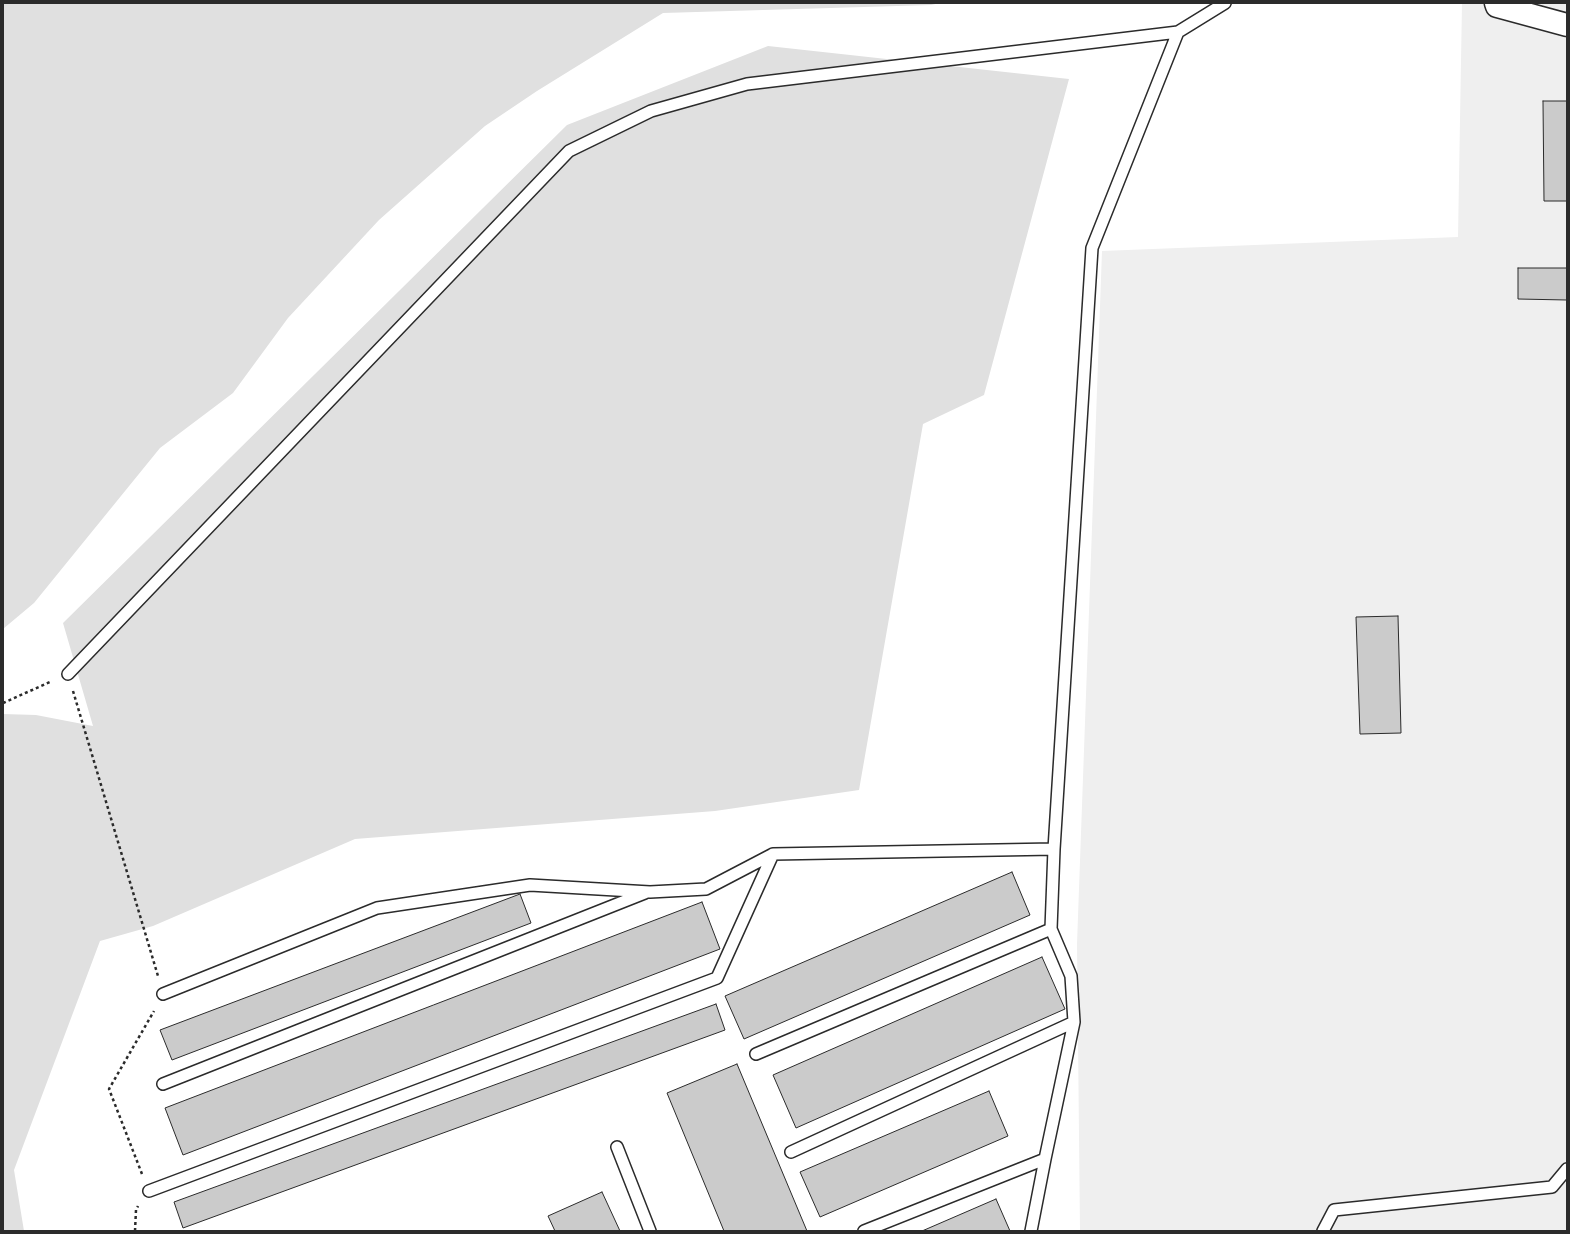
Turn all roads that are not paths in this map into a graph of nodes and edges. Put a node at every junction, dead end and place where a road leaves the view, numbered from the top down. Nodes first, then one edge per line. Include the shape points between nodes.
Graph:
1 (1225, 3) edge
2 (1493, 4) edge
3 (1567, 25) edge
4 (1178, 32) junction
5 (68, 674) road end
6 (1054, 849) junction
7 (772, 854) junction
8 (650, 892) junction
9 (1051, 929) junction
10 (163, 994) road end
11 (1074, 1022) junction
12 (756, 1054) dead end
13 (163, 1084) dead end
14 (617, 1147) dead end
15 (791, 1152) dead end
16 (1044, 1159) junction
17 (1567, 1169) edge
18 (149, 1191) road end
19 (650, 1231) edge
20 (864, 1231) edge
21 (1031, 1231) edge
22 (1323, 1231) edge

1 - 4 lane
2 - 3 street
4 - 5 lane via 747,84 651,111 568,151
4 - 6 lane via 1092,248
6 - 7 lane
6 - 9 lane
7 - 8 lane via 706,889
7 - 18 lane via 717,978
8 - 10 lane via 530,885 377,908
8 - 13 lane
9 - 11 lane via 1071,976
9 - 12 lane
11 - 15 lane
11 - 16 lane
14 - 19 lane
16 - 20 lane
16 - 21 lane
17 - 22 lane via 1552,1187 1334,1210

